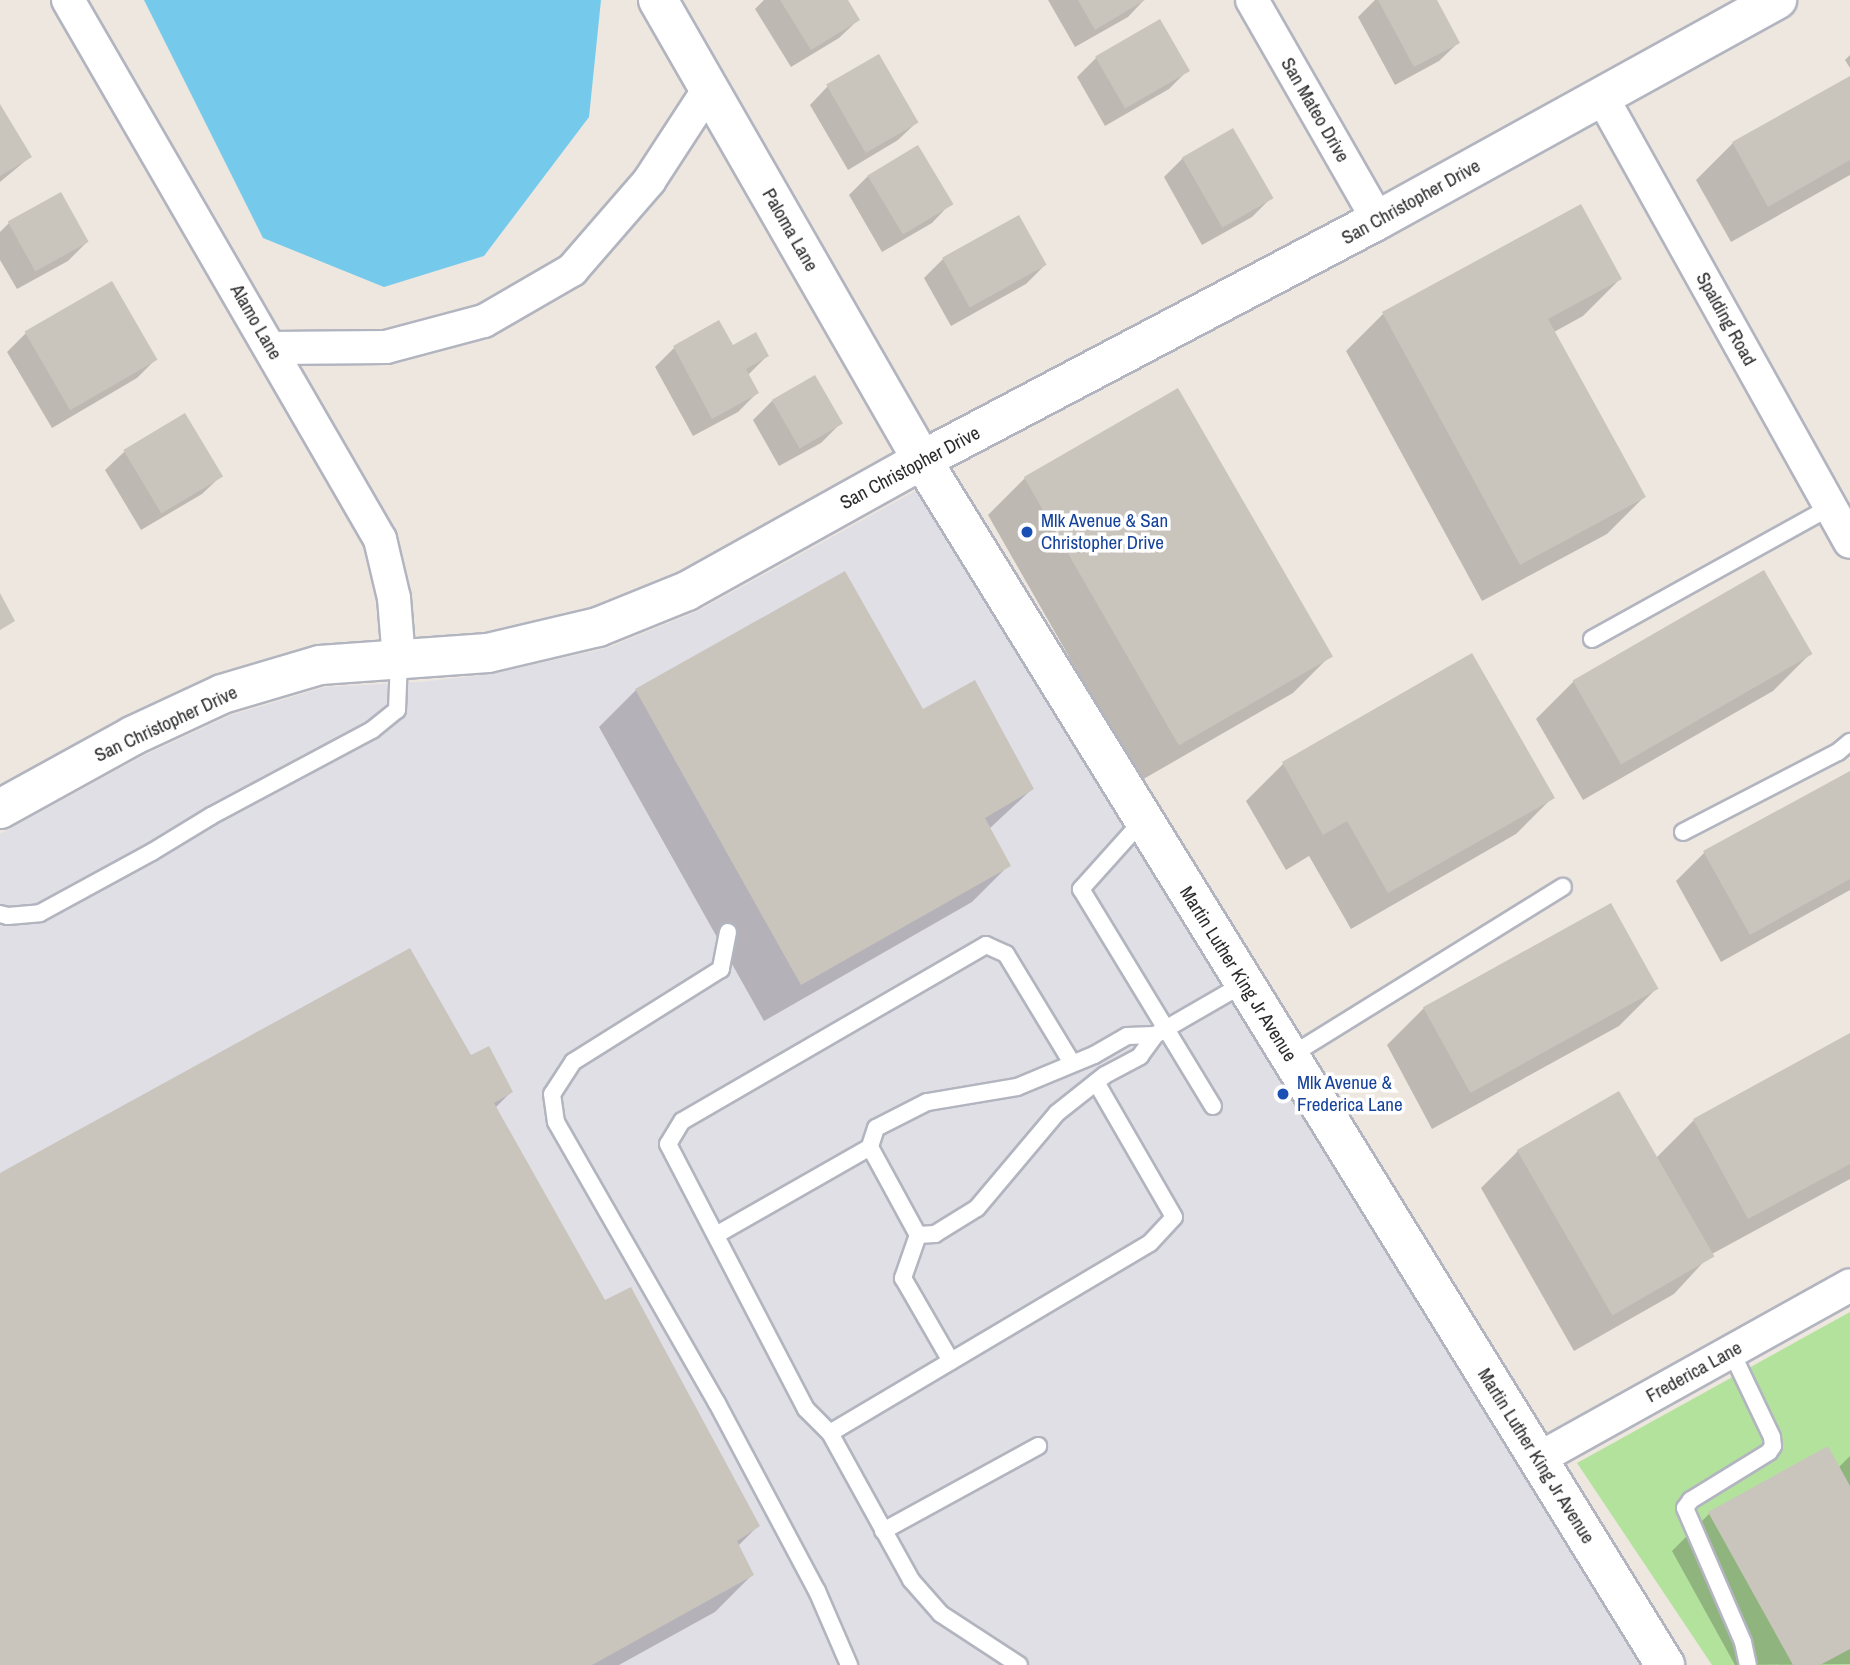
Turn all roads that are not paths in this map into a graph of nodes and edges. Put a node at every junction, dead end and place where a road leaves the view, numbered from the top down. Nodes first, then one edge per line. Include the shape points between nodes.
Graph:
1 (68, 0) edge
2 (658, 0) edge
3 (1252, 0) edge
4 (1777, 0) edge
5 (709, 89) junction
6 (1602, 97) junction
7 (1378, 220) junction
8 (271, 348) junction
9 (922, 460) junction
10 (1830, 507) junction
11 (1850, 542) edge
12 (1592, 639) dead end
13 (399, 660) junction
14 (1850, 742) edge
15 (0, 808) edge
16 (1143, 820) junction
17 (1684, 832) dead end
18 (1563, 887) dead end
19 (0, 914) edge
20 (728, 932) dead end
21 (1245, 984) junction
22 (1161, 1032) junction
23 (1290, 1056) junction
24 (1072, 1063) junction
25 (1096, 1082) junction
26 (1213, 1106) dead end
27 (870, 1147) junction
28 (716, 1235) junction
29 (918, 1235) junction
30 (1850, 1285) edge
31 (1731, 1351) junction
32 (951, 1361) junction
33 (830, 1433) junction
34 (1038, 1446) dead end
35 (1538, 1459) junction
36 (883, 1531) junction
37 (849, 1665) edge
38 (1019, 1665) edge
39 (1665, 1665) edge
40 (1748, 1665) edge

1 - 8 street, Alamo Lane
2 - 5 street, Paloma Lane
3 - 7 street, San Mateo Drive
4 - 6 street, San Christopher Drive
5 - 8 street via 649,181 572,270 484,321 398,344
5 - 9 street, Paloma Lane
6 - 7 street, San Christopher Drive
6 - 10 street, Spalding Road
7 - 9 street, San Christopher Drive
8 - 13 street, Alamo Lane via 380,539 394,598
9 - 13 street, San Christopher Drive via 687,591 598,627 488,653
9 - 16 street, Martin Luther King Jr Avenue
10 - 11 street, Spalding Road
10 - 12 lane
13 - 15 street, San Christopher Drive via 320,665 222,694 132,736
13 - 19 lane via 397,710 372,730 40,913
14 - 17 lane
16 - 21 street, Martin Luther King Jr Avenue
16 - 22 lane via 1081,889
18 - 23 lane
20 - 37 lane via 721,969 573,1062 552,1094 556,1122 717,1403 817,1591
21 - 22 lane
21 - 23 street, Martin Luther King Jr Avenue
22 - 24 lane via 1127,1036
22 - 25 lane via 1140,1056
22 - 26 lane
23 - 35 street, Martin Luther King Jr Avenue
24 - 27 lane via 1017,1087 927,1102 876,1128
24 - 28 lane via 1006,954 986,944 682,1121 668,1144
25 - 29 lane via 1056,1113 977,1208 935,1234
25 - 32 lane via 1174,1217 1150,1243
27 - 28 lane
27 - 29 lane
28 - 33 lane via 806,1409
29 - 32 lane via 903,1278
30 - 31 street, Frederica Lane
31 - 35 street, Frederica Lane
31 - 40 lane via 1773,1446 1685,1508 1743,1643
32 - 33 lane
33 - 36 lane
34 - 36 lane
35 - 39 street, Martin Luther King Jr Avenue
36 - 38 lane via 911,1580 941,1614

